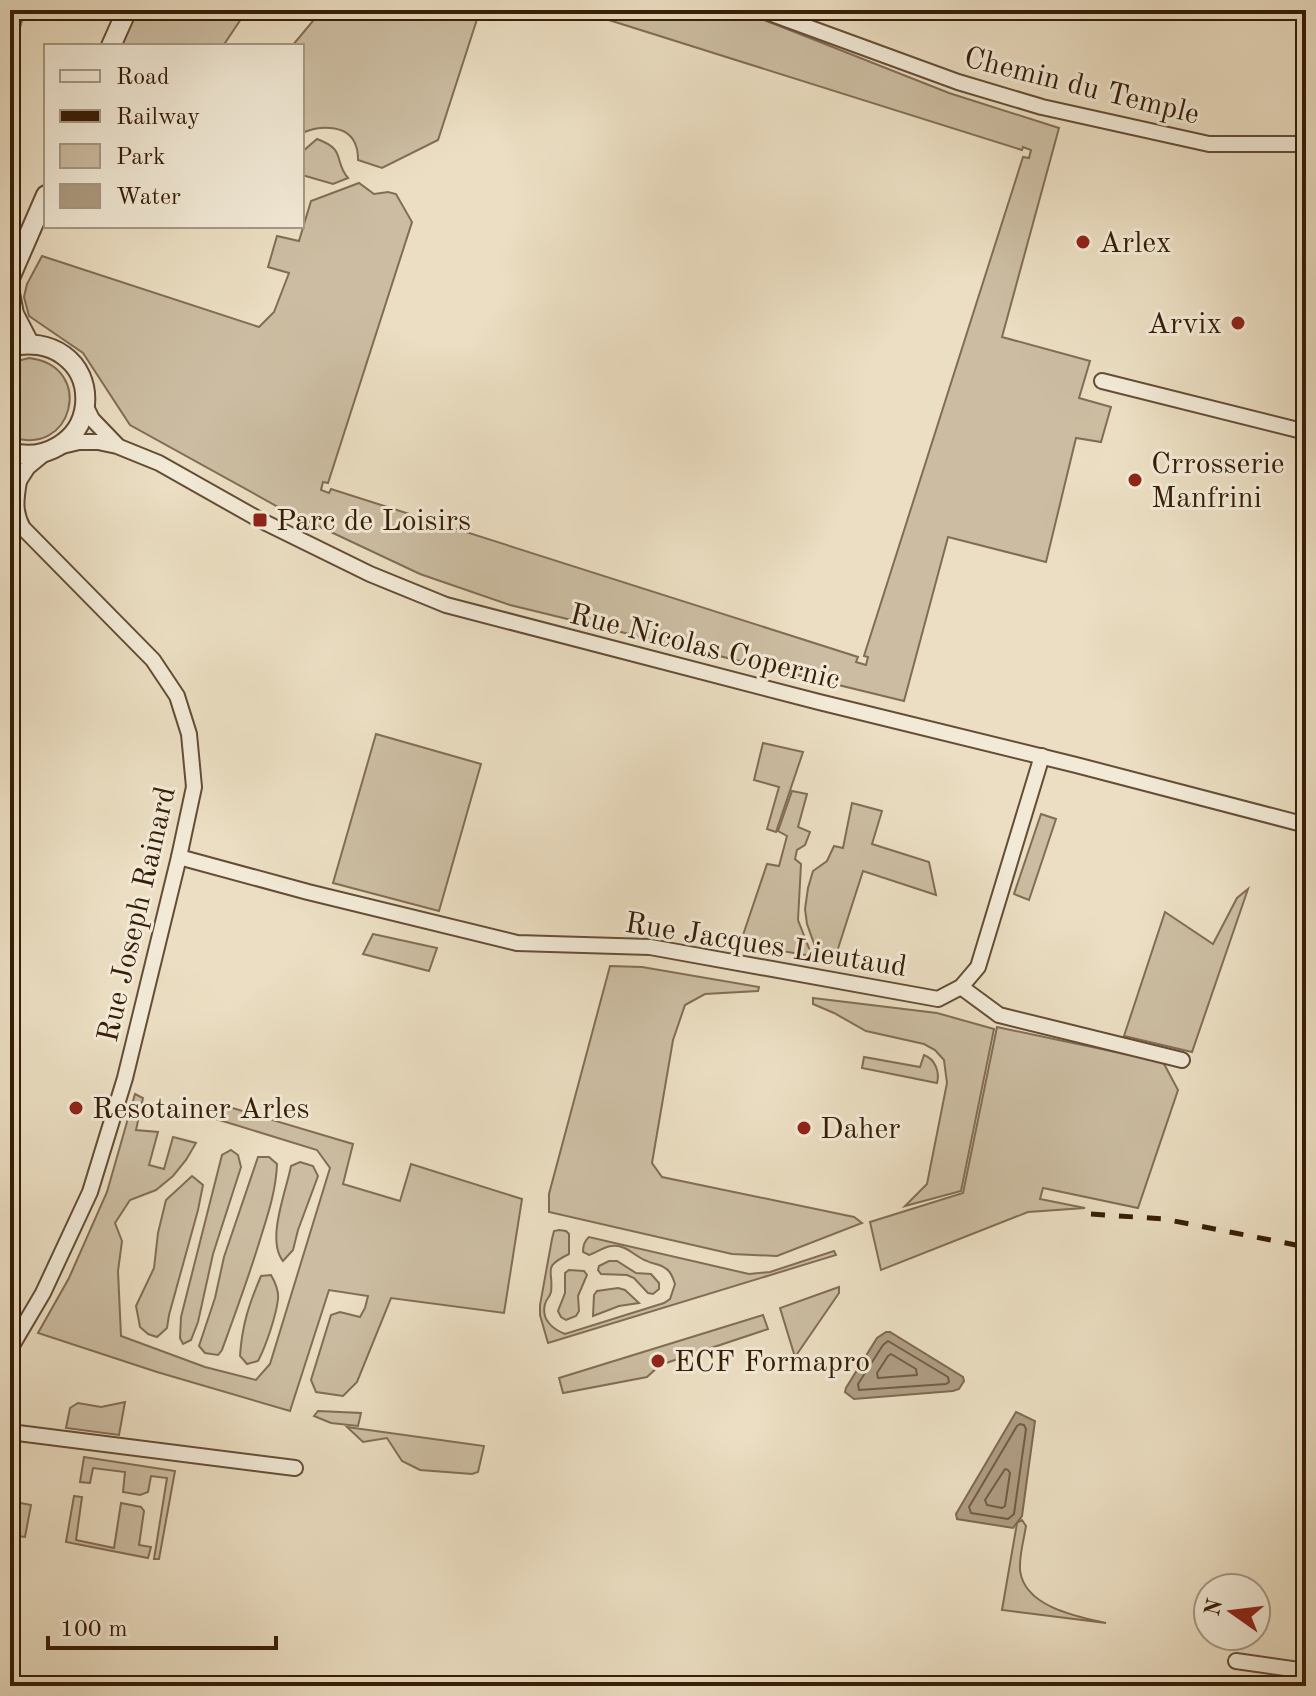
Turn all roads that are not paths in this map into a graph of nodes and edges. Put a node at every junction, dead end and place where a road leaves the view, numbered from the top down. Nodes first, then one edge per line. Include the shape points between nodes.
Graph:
1 (127, 10) edge
2 (761, 10) edge
3 (794, 16) edge
4 (112, 44) edge
5 (1306, 144) edge
6 (44, 200) edge
7 (10, 278) edge
8 (10, 293) edge
9 (29, 343) junction
10 (10, 347) edge
11 (1102, 381) dead end
12 (85, 405) junction
13 (1306, 432) edge
14 (117, 446) junction
15 (51, 450) junction
16 (10, 455) edge
17 (19, 481) junction
18 (1042, 756) junction
19 (1306, 825) edge
20 (179, 857) junction
21 (961, 987) junction
22 (1182, 1060) dead end
23 (10, 1349) edge
24 (10, 1432) edge
25 (295, 1468) dead end
26 (1236, 1661) dead end
27 (1306, 1671) edge

1 - 4 street
2 - 3 street, Chemin du Temple
3 - 5 street, Chemin du Temple via 958,82 1042,107 1209,144
6 - 7 street
8 - 9 street
9 - 10 street
9 - 12 street via 66,357 81,379
11 - 13 street
12 - 14 street
12 - 15 street via 73,434
14 - 15 street via 79,442
14 - 18 street, Rue Nicolas Copernic via 370,574 446,605
15 - 16 street
15 - 17 street
16 - 17 street
17 - 20 street, Rue Joseph Rainard via 16,502 23,528 153,660 177,696 189,734 194,787
18 - 19 street, Rue Nicolas Copernic
18 - 21 street via 978,967
20 - 21 street, Rue Jacques Lieutaud via 517,943 650,947 938,999
20 - 23 street, Rue Joseph Rainard via 125,1078 90,1192
21 - 22 street via 999,1015
24 - 25 street
26 - 27 street

